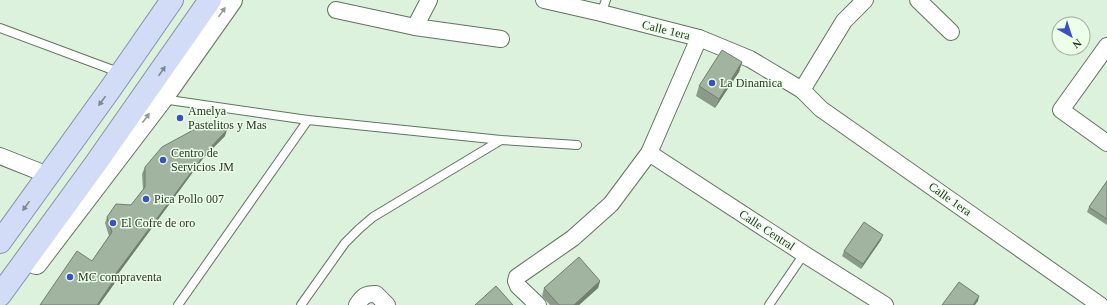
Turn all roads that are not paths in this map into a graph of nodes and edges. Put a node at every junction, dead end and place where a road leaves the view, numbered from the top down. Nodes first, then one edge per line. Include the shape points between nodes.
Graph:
1 (172, 0) edge
2 (210, 0) edge
3 (231, 0) edge
4 (429, 0) edge
5 (544, 0) edge
6 (865, 0) edge
7 (918, 0) edge
8 (603, 6) edge
9 (336, 10) dead end
10 (415, 27) junction
11 (0, 28) edge
12 (951, 32) dead end
13 (699, 38) junction
14 (501, 39) dead end
15 (1107, 46) edge
16 (122, 73) junction
17 (802, 90) junction
18 (152, 98) junction
19 (308, 120) junction
20 (501, 140) junction
21 (1107, 143) edge
22 (577, 145) dead end
23 (649, 153) junction
24 (0, 156) edge
25 (48, 175) junction
26 (0, 242) edge
27 (804, 254) junction
28 (2, 300) edge
29 (178, 305) edge
30 (301, 305) edge
31 (357, 305) edge
32 (387, 305) edge
33 (538, 305) edge
34 (769, 305) edge
35 (885, 305) edge
36 (1100, 305) edge

1 - 16 main road
18 -> 2 main road
18 -> 3 street
4 - 10 street
5 - 8 street, Calle 1era
6 - 17 street via 844,21
7 - 12 street
8 - 13 street, Calle 1era
9 - 10 street
10 - 14 street
11 - 16 lane
13 - 17 street, Calle 1era via 750,59
13 - 23 street
15 - 21 street via 1061,110
16 -> 25 main road
17 - 36 street, Calle 1era via 821,109
18 - 19 lane
28 -> 18 main road
19 - 20 lane
19 - 29 lane
20 - 22 lane
20 - 30 lane via 373,217 345,243
23 - 27 street, Calle Central
23 - 33 street via 611,204 572,238 517,276 518,286
24 - 25 street
25 -> 26 main road
27 - 34 lane
27 - 35 street, Calle Central
31 - 32 street via 368,294 376,294

